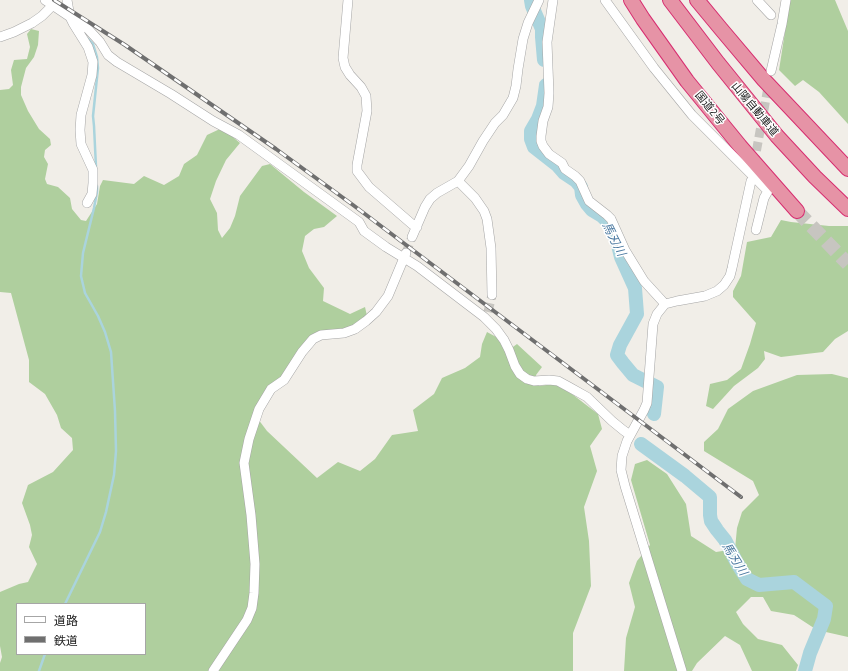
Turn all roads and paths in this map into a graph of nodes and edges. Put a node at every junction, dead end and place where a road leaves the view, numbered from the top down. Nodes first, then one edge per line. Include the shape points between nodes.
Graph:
1 (67, 0) edge
2 (348, 0) edge
3 (539, 0) edge
4 (553, 0) edge
5 (605, 0) edge
6 (631, 0) edge
7 (670, 0) edge
8 (697, 0) edge
9 (757, 0) edge
10 (786, 0) edge
11 (49, 2) edge
12 (771, 15) dead end
13 (70, 17) junction
14 (0, 37) edge
15 (771, 71) tunnel mouth
16 (848, 169) edge
17 (458, 181) junction
18 (751, 181) dead end
19 (87, 203) dead end
20 (848, 209) edge
21 (797, 211) tunnel mouth
22 (417, 226) junction
23 (756, 230) dead end
24 (412, 237) tunnel mouth
25 (405, 256) junction
26 (492, 295) tunnel mouth
27 (664, 304) junction
28 (630, 435) junction
29 (213, 671) edge
30 (682, 671) edge

1 - 13 street
2 - 22 street via 343,58 345,67 366,96 367,111 357,171 369,187
3 - 17 street via 523,40 513,98
4 - 27 street via 547,42 548,107 541,141 549,154 562,163 580,182 590,201 611,219 625,250 644,281
5 - 23 street via 692,115 768,191
6 - 21 highway, 国道2号 via 687,81
7 - 20 highway, 山陽自動車道 via 777,136
8 - 16 highway via 764,80
9 - 12 street
10 - 15 street
11 - 13 street
11 - 14 street via 42,16
13 - 19 street via 88,47 93,62 80,130 81,144 93,170 92,194
13 - 25 street via 88,29 108,55 117,62 239,135 359,222 364,232
17 - 22 street via 430,198
17 - 26 street via 475,198 487,219 491,248
18 - 27 street via 730,276 724,285 705,296
22 - 24 street
25 - 28 street via 486,315 504,340 520,374 534,381 548,380 569,387 587,397
25 - 29 street via 388,296 376,312 355,329 313,339 284,380 271,389 260,409 248,439 244,463 255,564 252,608 244,625
27 - 28 street via 653,324 648,402
28 - 30 street via 622,456 625,486

